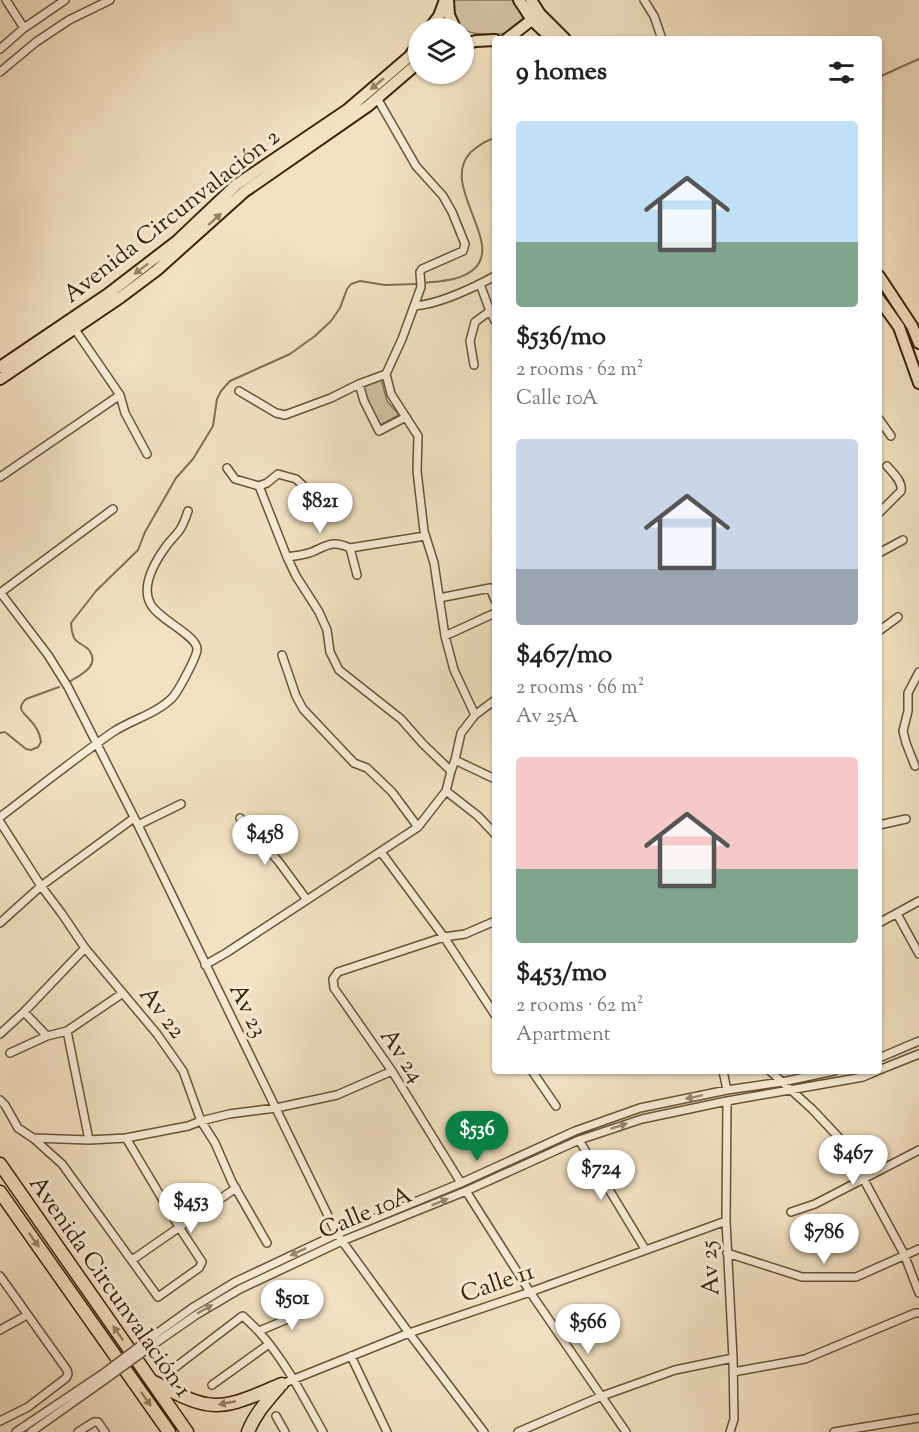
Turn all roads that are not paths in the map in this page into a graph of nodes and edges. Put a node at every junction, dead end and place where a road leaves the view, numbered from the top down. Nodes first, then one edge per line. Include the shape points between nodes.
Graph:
1 (6, 0) edge
2 (65, 0) edge
3 (110, 0) edge
4 (447, 0) edge
5 (519, 0) edge
6 (531, 0) edge
7 (644, 0) edge
8 (536, 17) junction
9 (438, 18) edge
10 (450, 18) edge
11 (24, 28) junction
12 (510, 36) edge
13 (550, 36) edge
14 (561, 36) edge
15 (661, 36) edge
16 (492, 39) edge
17 (476, 41) edge
18 (0, 49) edge
19 (408, 58) edge
20 (0, 72) edge
21 (408, 72) edge
22 (377, 98) junction
23 (492, 278) edge
24 (882, 281) edge
25 (480, 284) junction
26 (882, 303) edge
27 (414, 306) junction
28 (490, 312) junction
29 (492, 316) edge
30 (74, 328) junction
31 (919, 343) edge
32 (474, 365) dead end
33 (0, 367) edge
34 (386, 374) junction
35 (0, 379) edge
36 (358, 384) junction
37 (919, 384) edge
38 (239, 391) dead end
39 (120, 395) junction
40 (406, 417) junction
41 (882, 423) edge
42 (891, 436) dead end
43 (147, 454) dead end
44 (887, 466) dead end
45 (226, 468) dead end
46 (0, 477) edge
47 (260, 486) junction
48 (322, 503) dead end
49 (113, 509) dead end
50 (882, 510) edge
51 (188, 511) dead end
52 (425, 536) junction
53 (903, 540) dead end
54 (350, 548) junction
55 (882, 551) edge
56 (287, 557) junction
57 (357, 575) dead end
58 (0, 593) edge
59 (492, 593) edge
60 (439, 598) junction
61 (492, 614) edge
62 (898, 617) dead end
63 (882, 629) edge
64 (444, 636) junction
65 (282, 655) dead end
66 (919, 672) edge
67 (492, 702) edge
68 (475, 715) junction
69 (97, 744) junction
70 (455, 760) junction
71 (915, 766) dead end
72 (451, 771) junction
73 (492, 777) edge
74 (446, 791) junction
75 (181, 804) dead end
76 (0, 817) edge
77 (240, 818) dead end
78 (906, 819) dead end
79 (0, 822) edge
80 (136, 822) junction
81 (882, 824) edge
82 (418, 827) junction
83 (492, 831) edge
84 (381, 852) junction
85 (41, 886) junction
86 (307, 900) junction
87 (919, 901) edge
88 (897, 914) junction
89 (492, 922) edge
90 (882, 922) edge
91 (0, 923) edge
92 (444, 937) junction
93 (85, 948) junction
94 (919, 954) edge
95 (205, 965) junction
96 (123, 993) junction
97 (492, 1010) edge
98 (24, 1012) junction
99 (67, 1031) junction
100 (0, 1034) edge
101 (47, 1036) junction
102 (919, 1041) edge
103 (10, 1053) dead end
104 (919, 1054) edge
105 (882, 1057) edge
106 (882, 1069) edge
107 (392, 1071) junction
108 (534, 1074) edge
109 (724, 1074) edge
110 (773, 1074) edge
111 (820, 1074) edge
112 (870, 1074) edge
113 (782, 1082) junction
114 (728, 1090) junction
115 (791, 1090) junction
116 (0, 1100) edge
117 (727, 1101) junction
118 (556, 1106) dead end
119 (276, 1108) junction
120 (201, 1121) junction
121 (33, 1138) junction
122 (126, 1138) junction
123 (89, 1140) junction
124 (579, 1140) junction
125 (919, 1150) edge
126 (0, 1164) edge
127 (864, 1180) junction
128 (461, 1183) junction
129 (236, 1188) junction
130 (466, 1191) junction
131 (0, 1192) edge
132 (791, 1212) dead end
133 (726, 1221) junction
134 (179, 1227) junction
135 (337, 1234) junction
136 (342, 1241) junction
137 (267, 1243) dead end
138 (645, 1249) junction
139 (919, 1249) edge
140 (727, 1253) junction
141 (904, 1254) junction
142 (132, 1260) junction
143 (0, 1276) edge
144 (530, 1292) junction
145 (919, 1293) edge
146 (314, 1308) dead end
147 (919, 1313) edge
148 (27, 1315) junction
149 (0, 1330) edge
150 (259, 1331) junction
151 (409, 1333) junction
152 (155, 1339) junction
153 (269, 1344) junction
154 (351, 1356) junction
155 (733, 1358) junction
156 (173, 1369) dead end
157 (733, 1372) junction
158 (103, 1377) junction
159 (153, 1382) junction
160 (288, 1382) junction
161 (212, 1385) dead end
162 (602, 1396) junction
163 (276, 1416) dead end
164 (919, 1418) edge
165 (0, 1421) edge
166 (16, 1432) edge
167 (31, 1432) edge
168 (78, 1432) edge
169 (105, 1432) edge
170 (169, 1432) edge
171 (188, 1432) edge
172 (248, 1432) edge
173 (285, 1432) edge
174 (324, 1432) edge
175 (387, 1432) edge
176 (484, 1432) edge
177 (518, 1432) edge
178 (626, 1432) edge
179 (730, 1432) edge
180 (839, 1432) edge

1 - 11 street
2 - 11 street
3 - 20 street via 69,20
4 - 9 main road
4 - 10 main road
5 - 8 main road
6 - 8 main road
7 - 15 street
8 - 12 main road
8 - 13 main road
8 - 14 main road
11 - 18 street
16 - 17 main road
19 -> 33 main road, Avenida Circunvalación 2 via 347,110 236,185 177,241 108,294
21 - 22 main road, Avenida Circunvalación 2
22 - 27 street via 416,166 443,196 465,244 464,251 422,269
30 -> 22 main road, Avenida Circunvalación 2 via 157,270 244,192
23 - 25 street
24 - 31 main road
25 - 27 street
25 - 28 street
26 - 37 main road via 899,327
27 - 34 street
28 - 29 street
28 - 32 street via 475,322 470,340
30 - 35 main road, Avenida Circunvalación 2
30 - 39 street
34 - 36 street
34 - 40 street
36 - 38 street via 285,415
36 - 40 street via 379,431
39 - 43 street
39 - 46 street
40 - 52 street via 418,436 417,471
41 - 42 street
44 - 50 street via 902,487
45 - 47 street via 236,478
47 - 48 street via 278,474 296,479
47 - 56 street
49 - 58 street
51 - 69 street via 181,530 167,544 146,584 150,603 163,619 196,642 197,650 173,697
52 - 54 street
52 - 60 street
53 - 55 street
54 - 56 street via 335,543
54 - 57 street
56 - 72 street via 319,612 339,670 400,719
58 - 69 street, Av 23 via 68,687
59 - 60 street via 490,588
60 - 64 street
61 - 64 street
62 - 63 street
64 - 68 street via 454,670
65 - 82 street via 303,709 354,763 367,768 393,792
66 - 71 street via 908,693 903,731
67 - 68 street
68 - 70 street via 461,733
69 - 76 street
69 - 80 street, Av 23
70 - 72 street
70 - 73 street
72 - 74 street
74 - 82 street
74 - 83 street
75 - 80 street
77 - 86 street
78 - 81 street
79 - 85 street, Av 22
80 - 85 street
80 - 95 street, Av 23
82 - 84 street
84 - 86 street
84 - 92 street
85 - 91 street
85 - 93 street, Av 22
86 - 95 street
87 - 88 street
88 - 90 street
88 - 94 street
89 - 92 street via 465,934
92 - 97 street
92 - 107 street, Av 24 via 338,972 333,979 334,988
93 - 96 street, Av 22
93 - 98 street
95 - 119 street, Av 23
96 - 99 street
96 - 120 street, Av 22 via 183,1071
98 - 100 street
98 - 101 street
99 - 101 street
99 - 123 street
101 - 103 street
102 - 105 street
104 - 106 street, Calle 10A
107 - 119 street via 337,1095
107 - 128 street, Av 24
108 - 118 street
109 - 114 street
110 - 113 street
111 - 113 street, Calle 10A
112 - 115 street, Calle 10A
113 - 114 street, Calle 10A
113 - 115 street
114 -> 128 street, Calle 10A via 640,1108 575,1131
115 - 117 street, Calle 10A
115 - 127 street via 844,1143
116 - 121 street via 18,1128
124 -> 117 street, Calle 10A via 642,1119
117 - 133 street, Av 25
119 - 120 street
119 - 135 street, Av 23
120 - 122 street
120 - 129 street, Av 22
121 - 123 street
121 - 142 street via 62,1164
122 - 123 street
122 - 134 street
124 - 130 street, Calle 10A
124 - 138 street
125 - 127 street
159 -> 126 highway, Avenida Circunvalación 1
127 - 132 street
127 - 141 street
128 - 135 street, Calle 10A
129 - 134 street
129 - 137 street, Av 22
136 -> 130 street, Calle 10A
130 - 144 street
131 -> 170 highway, Avenida Circunvalación 1
133 - 138 street, Calle 11
133 - 140 street, Av 25
134 - 142 street
134 - 142 street via 202,1263 161,1295 156,1295
135 - 136 street, Av 23
135 -> 152 street, Calle 10A via 235,1282 192,1308
136 - 151 street, Av 23
152 -> 136 street, Calle 10A via 240,1289
138 - 144 street, Calle 11
139 - 141 street
140 - 141 street via 802,1277 856,1276
140 - 155 street, Av 25
141 - 145 street
143 - 148 street
144 - 151 street, Calle 11
144 - 162 street
146 - 150 street
147 - 157 street via 805,1359
148 - 149 street
148 - 165 street via 68,1374 28,1407
150 - 153 street
150 - 156 street via 243,1316
151 - 154 street, Calle 11
151 - 176 street, Av 23
152 - 158 street, bridge
153 - 160 street
153 - 161 street
154 - 160 street, Calle 11
154 - 175 street
155 - 157 street, Av 25
155 - 162 street via 675,1370
157 - 179 street, Av 25 via 734,1419
158 - 166 street
158 - 167 street
160 -> 159 highway via 221,1406 189,1399
159 - 171 highway, Avenida Circunvalación 1
160 - 172 highway via 264,1405
160 - 174 street
162 - 177 street
162 - 178 street
163 - 173 street
164 - 180 street
168 - 169 street via 94,1422

